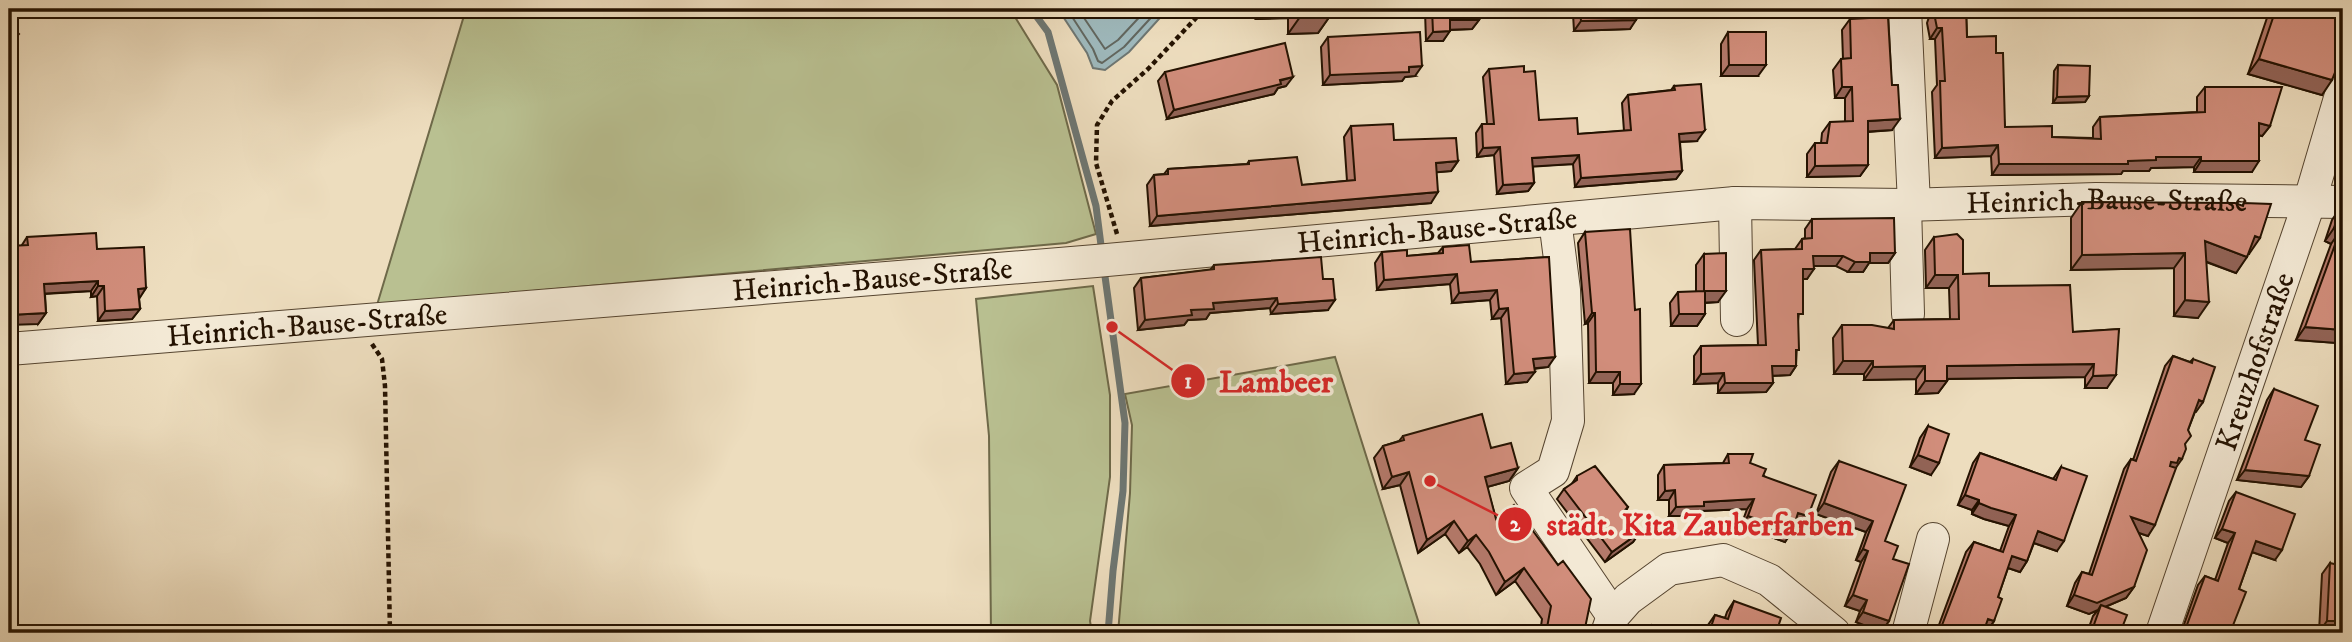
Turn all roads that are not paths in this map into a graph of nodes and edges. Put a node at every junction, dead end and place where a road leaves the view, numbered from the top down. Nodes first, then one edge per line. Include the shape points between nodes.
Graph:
1 (1905, 9) edge
2 (2343, 88) edge
3 (2309, 200) junction
4 (2343, 202) edge
5 (1735, 204) junction
6 (1909, 204) junction
7 (1555, 220) junction
8 (1908, 314) dead end
9 (1737, 320) dead end
10 (9, 349) edge
11 (1933, 539) dead end
12 (1610, 625) edge
13 (1834, 633) edge
14 (1908, 633) edge
15 (2162, 633) edge

1 - 6 street
2 - 3 street, Kreuzhofstraße
3 - 4 street, Heinrich-Bause-Straße
3 - 6 street, Heinrich-Bause-Straße
3 - 15 street, Kreuzhofstraße
5 - 6 street, Heinrich-Bause-Straße
5 - 7 street, Heinrich-Bause-Straße
5 - 9 street
6 - 8 street
7 - 10 street, Heinrich-Bause-Straße
7 - 12 street via 1564,290 1568,421 1553,471 1526,488
11 - 14 street
12 - 13 street via 1628,599 1669,569 1723,560 1769,580

